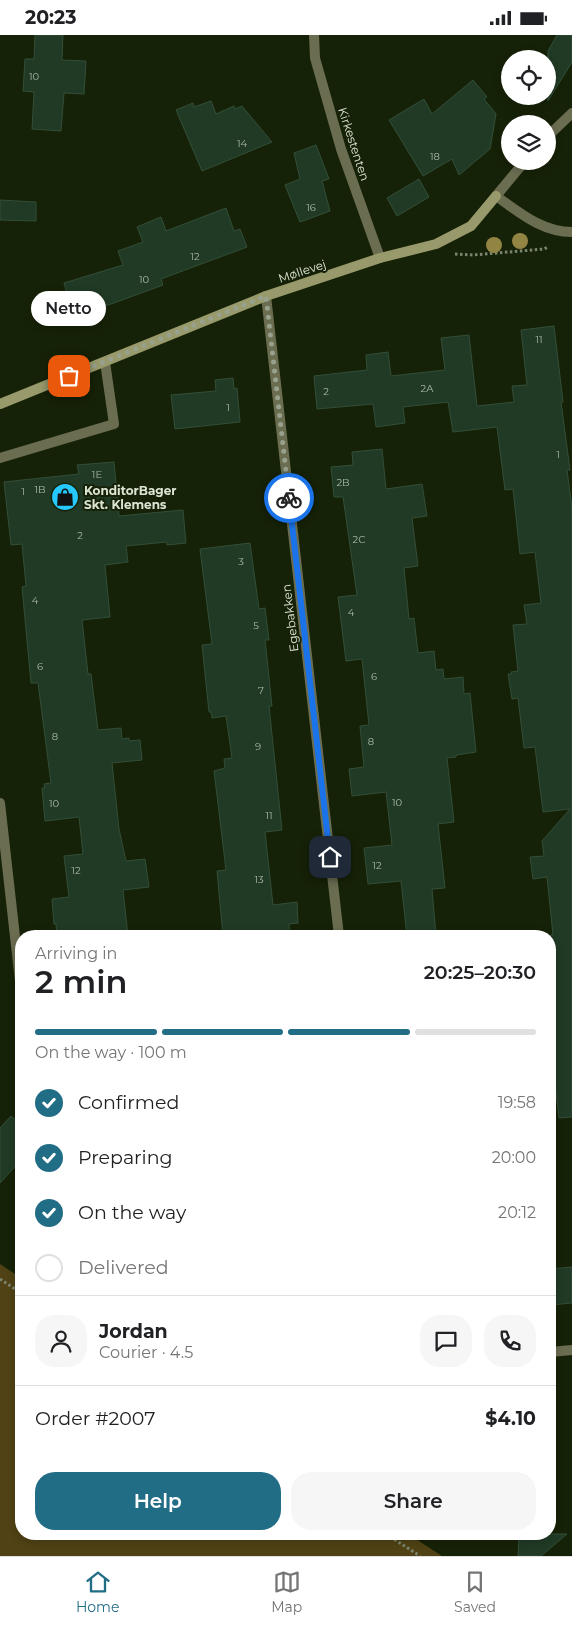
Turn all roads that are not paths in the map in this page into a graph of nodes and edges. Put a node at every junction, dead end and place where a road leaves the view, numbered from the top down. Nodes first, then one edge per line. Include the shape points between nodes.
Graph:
1 (314, 35) edge
2 (572, 113) edge
3 (556, 128) edge
4 (518, 170) edge
5 (496, 196) junction
6 (572, 232) edge
7 (380, 258) junction
8 (266, 296) junction
9 (105, 362) junction
10 (0, 404) edge
11 (0, 458) edge
12 (0, 803) edge
13 (339, 930) edge
14 (15, 937) edge
15 (572, 1349) edge
16 (556, 1351) edge

1 - 7 street, Kirkestenten via 315,58 341,149
2 - 3 street
4 - 5 street
5 - 6 street via 530,221
5 - 7 street, Møllevej via 471,226 436,245
7 - 8 street, Møllevej
8 - 9 street, Møllevej
8 - 13 street, Egebakken
9 - 10 street, Møllevej
9 - 11 street via 114,424
12 - 14 street
15 - 16 street

